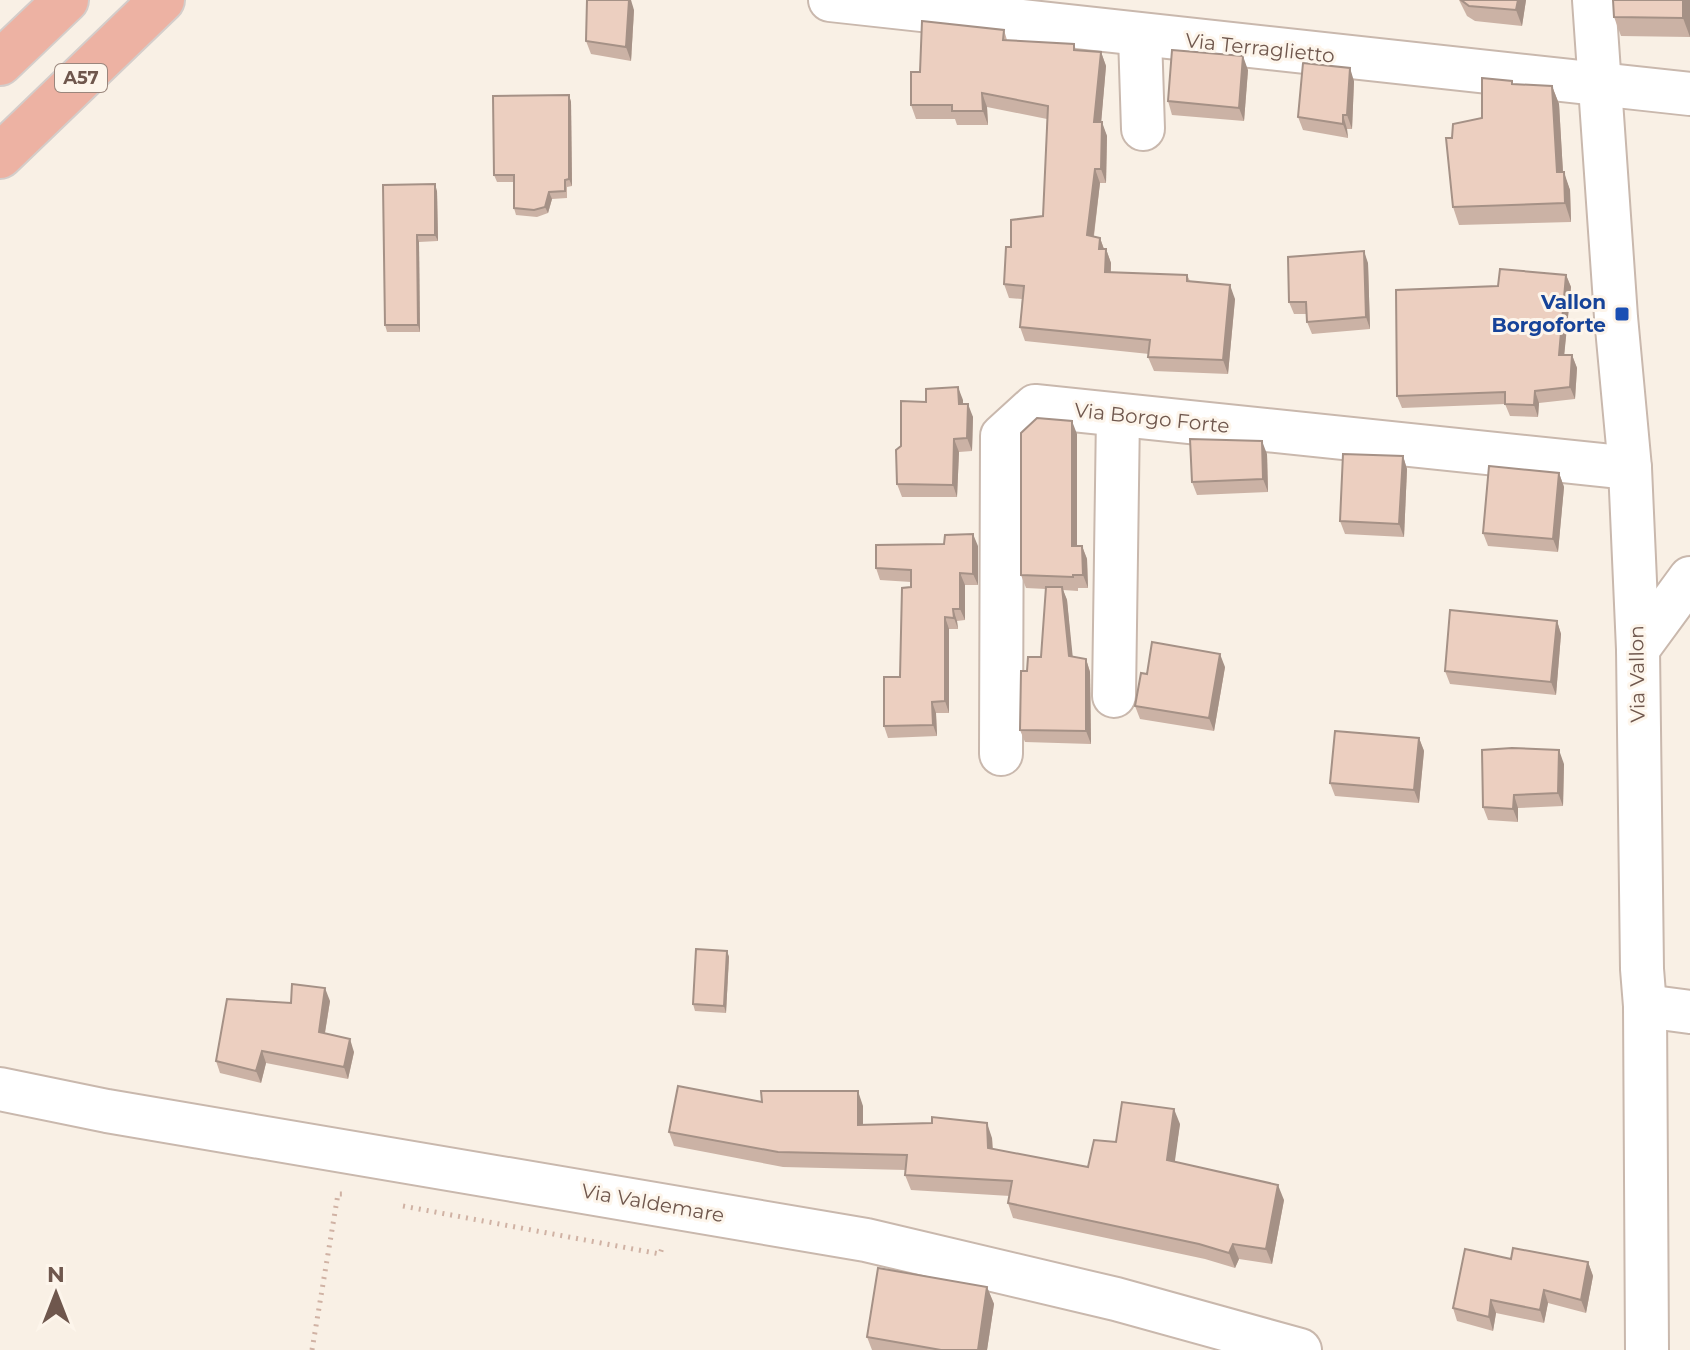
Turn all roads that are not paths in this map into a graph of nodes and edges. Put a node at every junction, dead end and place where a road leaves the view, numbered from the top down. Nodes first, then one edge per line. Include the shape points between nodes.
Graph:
1 (66, 0) edge
2 (162, 0) edge
3 (830, 0) edge
4 (1594, 0) edge
5 (1140, 36) junction
6 (0, 63) edge
7 (1599, 83) junction
8 (1690, 94) edge
9 (1143, 129) dead end
10 (0, 156) edge
11 (1118, 415) junction
12 (1630, 468) junction
13 (1690, 578) edge
14 (1638, 649) junction
15 (1114, 696) dead end
16 (1001, 754) dead end
17 (1645, 1006) junction
18 (1690, 1012) edge
19 (0, 1089) edge
20 (1300, 1350) edge
21 (1647, 1350) edge

1 - 6 highway
2 - 10 highway, A57
3 - 5 street, Via Terraglietto
4 - 7 street, Via Vallon
5 - 7 street, Via Terraglietto
5 - 9 street
7 - 8 street, Via Terraglietto
7 - 12 street, Via Vallon
11 - 12 street, Via Borgo Forte
11 - 15 street
11 - 16 street, Via Borgo Forte via 1035,406 1002,436
12 - 14 street, Via Vallon
13 - 14 street
14 - 17 street, Via Vallon
17 - 18 street
17 - 21 street, Via Vallon
19 - 20 street, Via Valdemare via 866,1240 1116,1299

